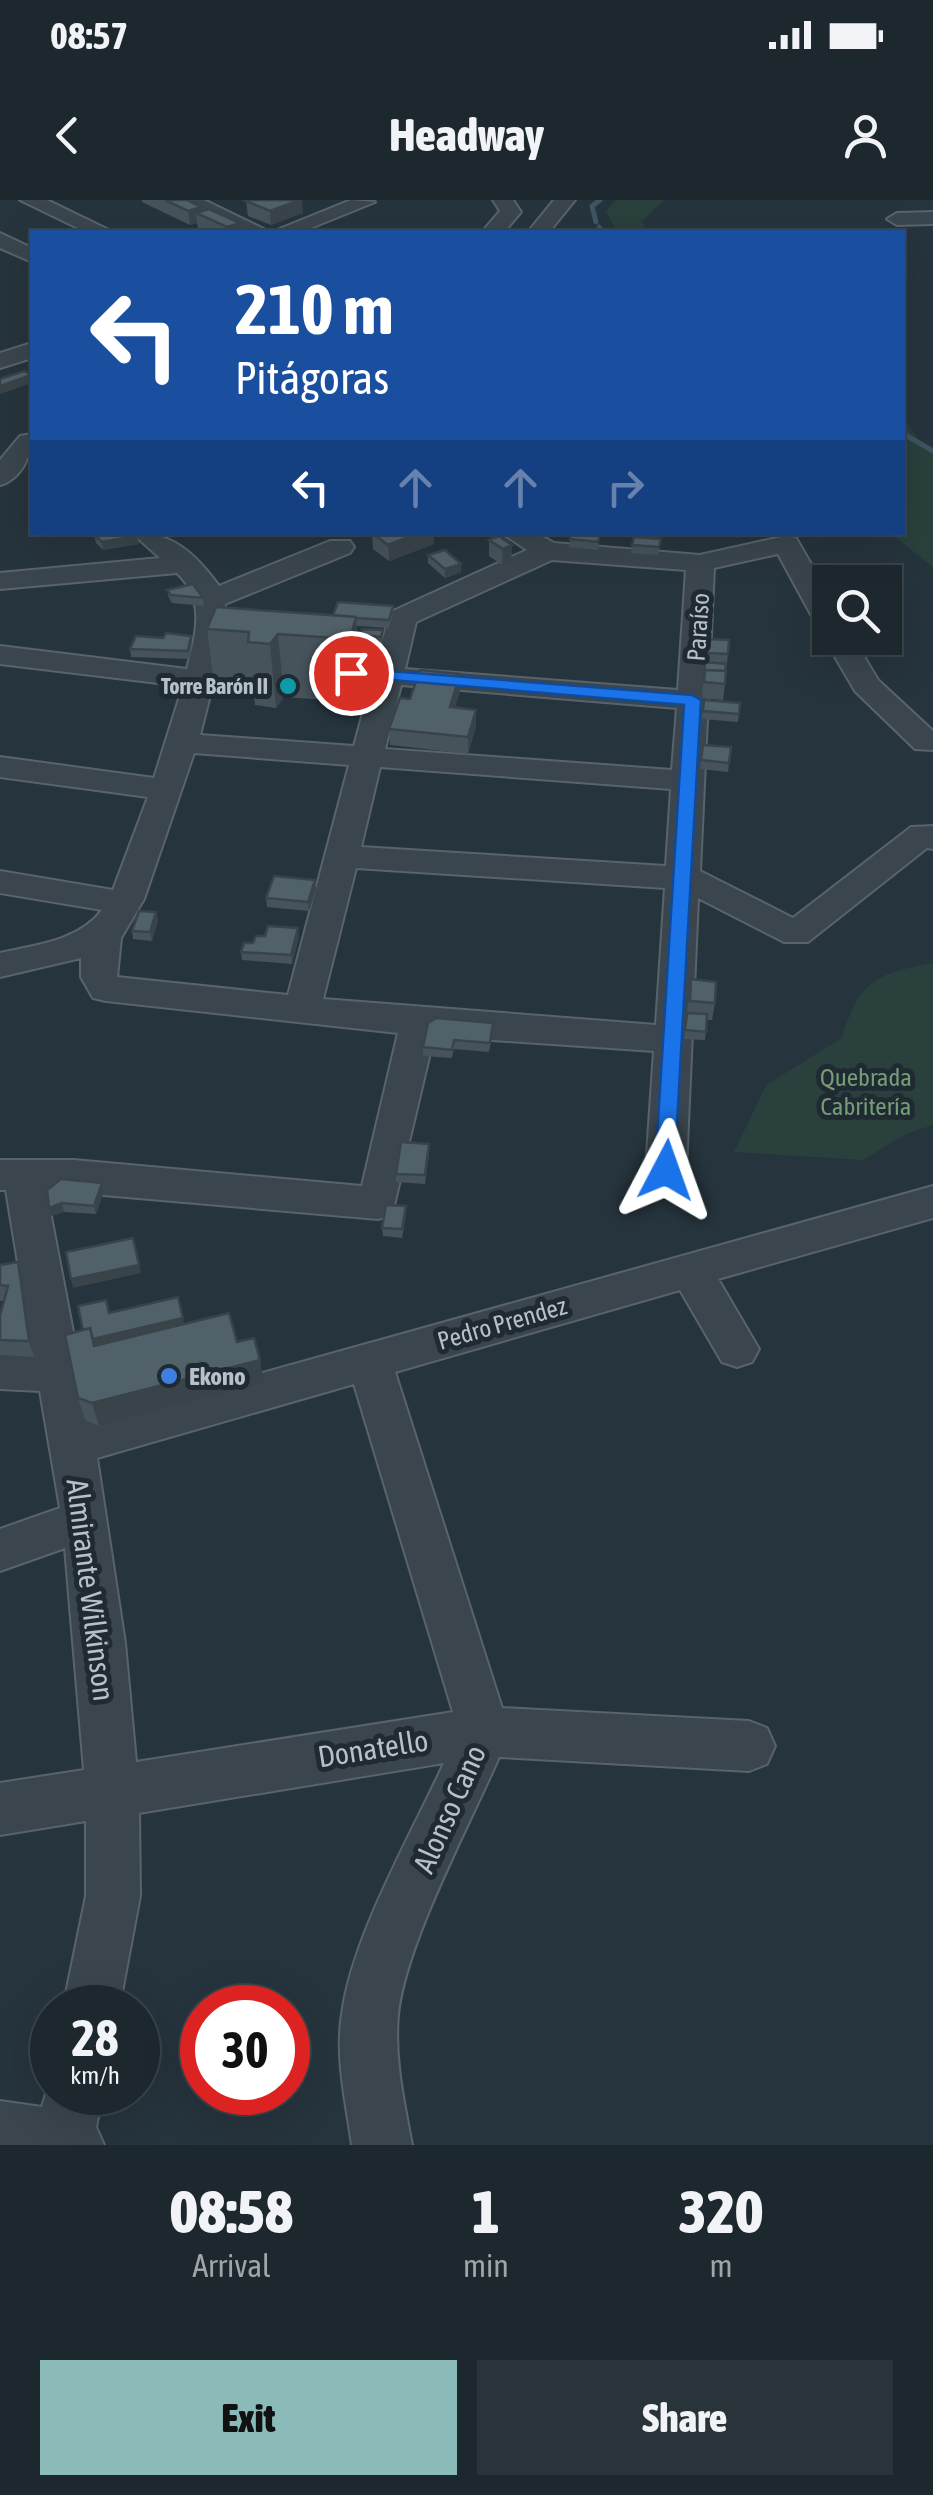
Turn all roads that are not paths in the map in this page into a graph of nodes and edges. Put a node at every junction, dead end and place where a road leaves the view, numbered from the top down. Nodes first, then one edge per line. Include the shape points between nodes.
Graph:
1 (30, 200) edge
2 (164, 200) edge
3 (565, 200) edge
4 (362, 201) edge
5 (508, 206) edge
6 (207, 216) edge
7 (933, 218) edge
8 (896, 219) dead end
9 (98, 230) edge
10 (252, 230) edge
11 (288, 230) edge
12 (494, 230) edge
13 (540, 230) edge
14 (0, 239) edge
15 (30, 255) edge
16 (30, 351) edge
17 (0, 361) edge
18 (1, 422) edge
19 (30, 442) edge
20 (0, 477) edge
21 (148, 535) edge
22 (519, 535) edge
23 (329, 540) edge
24 (548, 551) junction
25 (700, 563) junction
26 (182, 564) junction
27 (0, 581) edge
28 (812, 590) edge
29 (212, 599) junction
30 (0, 654) edge
31 (849, 655) edge
32 (240, 664) edge
33 (201, 670) junction
34 (351, 673) edge
35 (388, 676) junction
36 (692, 700) junction
37 (182, 742) junction
38 (926, 742) dead end
39 (368, 756) junction
40 (0, 767) edge
41 (688, 781) junction
42 (168, 790) junction
43 (928, 837) edge
44 (344, 856) junction
45 (686, 878) junction
46 (0, 882) edge
47 (116, 917) junction
48 (0, 965) edge
49 (302, 1011) junction
50 (419, 1022) junction
51 (675, 1040) junction
52 (666, 1170) dead end
53 (12, 1176) edge
54 (933, 1202) edge
55 (690, 1270) junction
56 (737, 1349) dead end
57 (370, 1360) junction
58 (0, 1371) edge
59 (56, 1373) junction
60 (71, 1446) junction
61 (85, 1520) junction
62 (0, 1550) edge
63 (484, 1732) junction
64 (750, 1746) dead end
65 (112, 1790) junction
66 (0, 1809) edge
67 (96, 1985) edge
68 (69, 2130) edge
69 (0, 2132) edge
70 (382, 2145) edge

1 - 9 street
2 - 6 street
3 - 13 street
4 - 11 street
5 - 12 street
6 - 10 street
7 - 8 street
14 - 15 street
16 - 17 street
18 - 19 street
19 - 20 street
21 - 26 street
22 - 24 street
23 - 29 street
24 - 25 street
24 - 35 street via 407,612
25 - 28 street via 786,544
25 - 36 street, Paraíso
26 - 27 street
26 - 29 street
29 - 33 street
30 - 33 street
31 - 38 street via 866,685
32 - 33 street
33 - 37 street
34 - 35 street
35 - 36 street
35 - 39 street
36 - 41 street, Paraíso
37 - 39 street
37 - 42 street
39 - 41 street
39 - 44 street
40 - 42 street
41 - 45 street, Paraíso
42 - 47 street
43 - 45 street via 796,934
44 - 45 street
44 - 49 street
45 - 51 street, Paraíso
46 - 47 street
47 - 48 street via 76,947
47 - 49 street via 98,964 99,982 118,994
49 - 50 street
50 - 51 street
50 - 53 street via 378,1203 74,1175
51 - 52 street, Paraíso
53 - 59 street, Almirante Wilkinson
54 - 55 street, Pedro Prendez
55 - 56 street
55 - 57 street, Pedro Prendez
57 - 60 street, Pedro Prendez
57 - 63 street, Alonso Cano
58 - 59 street
59 - 60 street, Almirante Wilkinson
60 - 61 street, Almirante Wilkinson
61 - 62 street
61 - 65 street, Almirante Wilkinson
63 - 64 street, Donatello
63 - 65 street, Donatello
63 - 70 street, Alonso Cano via 388,1950 370,2012 368,2060
65 - 66 street, Donatello
65 - 67 street, Almirante Wilkinson via 113,1896
68 - 69 street

